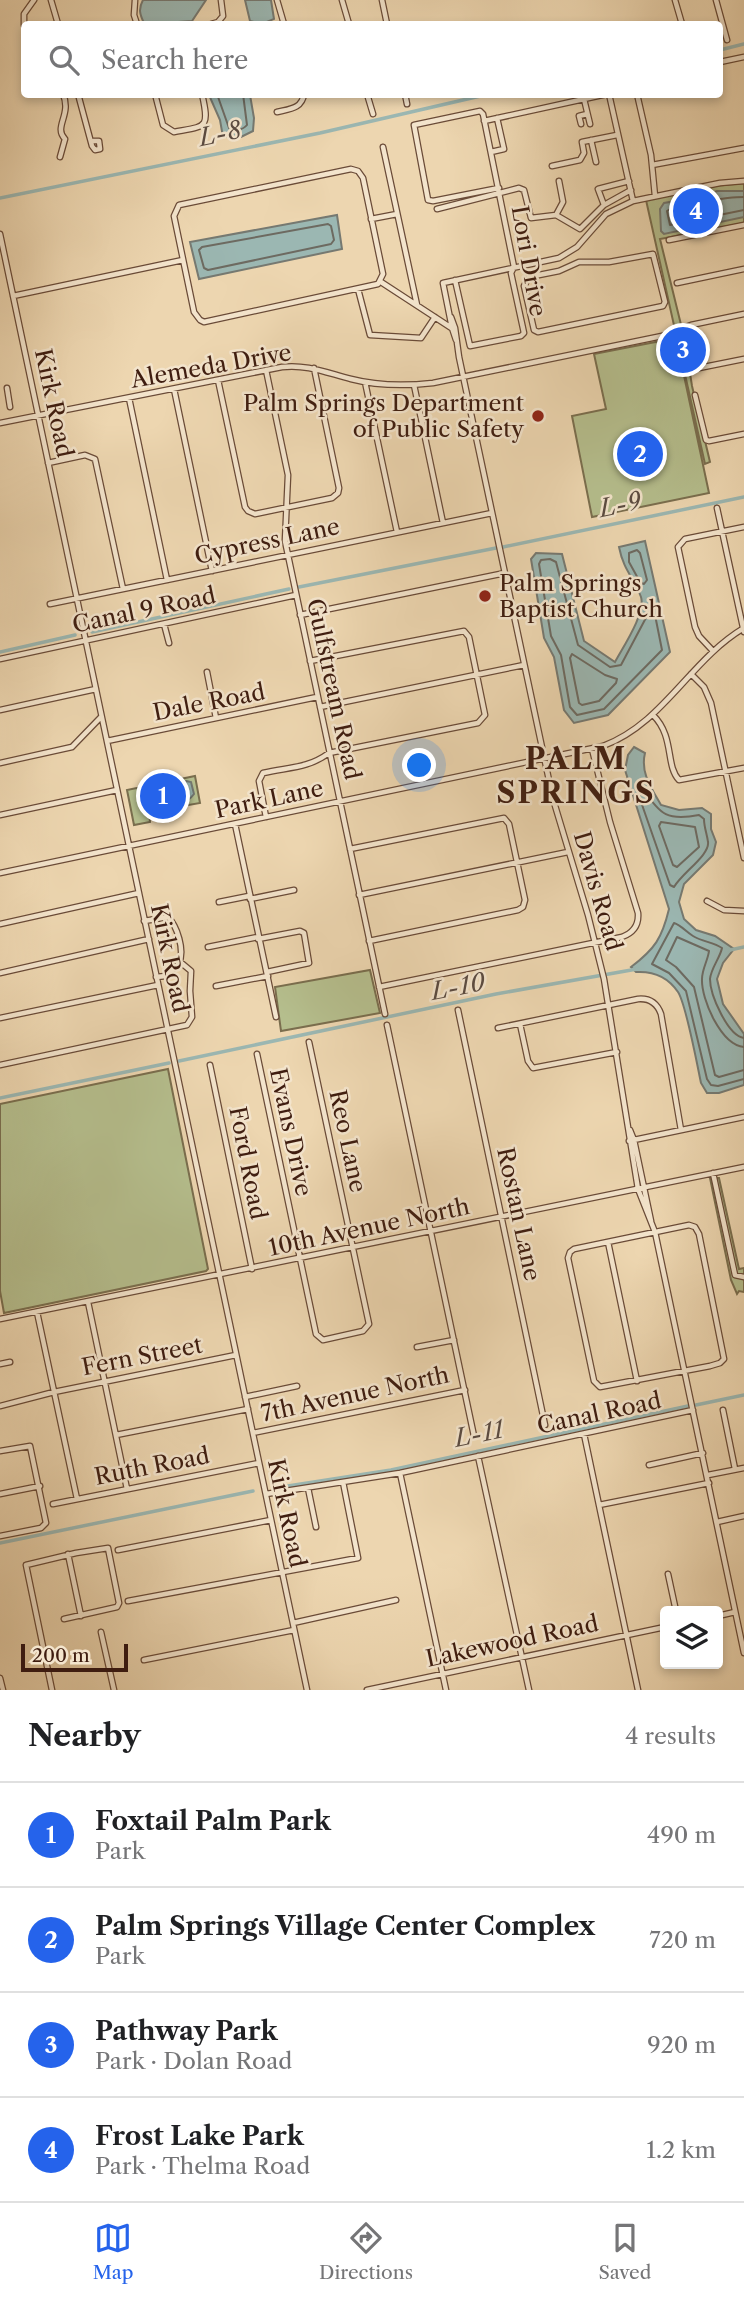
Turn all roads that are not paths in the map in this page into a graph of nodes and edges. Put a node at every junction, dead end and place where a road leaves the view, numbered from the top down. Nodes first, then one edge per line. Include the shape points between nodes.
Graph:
1 (34, 0) edge
2 (51, 0) edge
3 (135, 0) edge
4 (221, 0) edge
5 (277, 0) edge
6 (342, 0) edge
7 (382, 0) edge
8 (675, 0) edge
9 (716, 0) edge
10 (24, 21) edge
11 (57, 21) edge
12 (136, 21) edge
13 (219, 21) edge
14 (283, 21) edge
15 (348, 21) edge
16 (386, 21) edge
17 (681, 21) edge
18 (722, 21) edge
19 (723, 25) edge
20 (727, 40) dead end
21 (744, 57) edge
22 (723, 61) edge
23 (64, 98) edge
24 (79, 98) edge
25 (156, 98) edge
26 (203, 98) edge
27 (304, 98) edge
28 (368, 98) edge
29 (406, 98) edge
30 (589, 98) edge
31 (609, 98) edge
32 (638, 98) edge
33 (584, 99) junction
34 (407, 104) dead end
35 (277, 112) dead end
36 (373, 114) dead end
37 (587, 114) junction
38 (497, 118) junction
39 (484, 121) junction
40 (581, 124) dead end
41 (590, 124) dead end
42 (617, 135) junction
43 (591, 140) junction
44 (93, 141) dead end
45 (383, 147) dead end
46 (744, 148) edge
47 (491, 152) junction
48 (60, 157) dead end
49 (596, 162) dead end
50 (652, 165) junction
51 (552, 166) dead end
52 (559, 181) dead end
53 (629, 181) junction
54 (744, 181) edge
55 (499, 188) junction
56 (631, 190) junction
57 (500, 194) junction
58 (656, 196) junction
59 (633, 201) junction
60 (604, 205) junction
61 (437, 209) dead end
62 (397, 214) junction
63 (556, 215) junction
64 (371, 219) junction
65 (744, 225) edge
66 (0, 234) edge
67 (669, 240) dead end
68 (558, 259) junction
69 (183, 260) junction
70 (514, 267) junction
71 (744, 269) edge
72 (561, 270) junction
73 (455, 280) junction
74 (380, 282) junction
75 (677, 283) dead end
76 (358, 289) junction
77 (13, 296) junction
78 (416, 305) junction
79 (744, 314) edge
80 (435, 317) junction
81 (451, 317) junction
82 (452, 328) junction
83 (456, 338) junction
84 (744, 359) edge
85 (314, 368) junction
86 (694, 369) dead end
87 (266, 370) junction
88 (463, 377) junction
89 (218, 380) junction
90 (365, 382) junction
91 (414, 385) junction
92 (7, 388) dead end
93 (174, 389) junction
94 (695, 395) dead end
95 (129, 398) junction
96 (10, 407) dead end
97 (38, 415) junction
98 (0, 423) edge
99 (744, 434) edge
100 (48, 463) junction
101 (287, 507) junction
102 (718, 508) dead end
103 (492, 513) junction
104 (443, 523) junction
105 (744, 527) edge
106 (723, 532) junction
107 (397, 533) junction
108 (288, 555) junction
109 (212, 571) junction
110 (505, 573) junction
111 (167, 580) junction
112 (123, 589) junction
113 (296, 595) junction
114 (77, 599) junction
115 (50, 604) dead end
116 (300, 615) junction
117 (164, 624) junction
118 (744, 630) edge
119 (86, 641) junction
120 (169, 643) dead end
121 (713, 651) junction
122 (0, 659) edge
123 (310, 661) junction
124 (524, 665) junction
125 (207, 671) dead end
126 (691, 674) junction
127 (477, 675) junction
128 (96, 689) junction
129 (317, 697) junction
130 (320, 707) junction
131 (0, 710) edge
132 (653, 715) junction
133 (102, 717) junction
134 (216, 718) junction
135 (107, 741) junction
136 (592, 749) junction
137 (330, 753) junction
138 (544, 759) junction
139 (0, 763) edge
140 (744, 768) edge
141 (726, 772) junction
142 (117, 790) junction
143 (340, 801) junction
144 (0, 815) edge
145 (267, 817) junction
146 (235, 824) junction
147 (129, 847) junction
148 (349, 849) junction
149 (568, 852) junction
150 (744, 858) edge
151 (517, 862) junction
152 (0, 873) edge
153 (294, 890) dead end
154 (139, 893) junction
155 (359, 895) junction
156 (249, 897) junction
157 (707, 901) dead end
158 (219, 902) dead end
159 (744, 911) edge
160 (144, 921) junction
161 (0, 924) edge
162 (258, 938) junction
163 (149, 939) junction
164 (369, 941) junction
165 (596, 942) junction
166 (208, 947) dead end
167 (179, 961) junction
168 (0, 972) edge
169 (267, 974) junction
170 (156, 977) junction
171 (158, 985) junction
172 (216, 986) dead end
173 (379, 987) junction
174 (610, 1005) junction
175 (458, 1010) dead end
176 (384, 1014) dead end
177 (276, 1017) dead end
178 (0, 1018) edge
179 (520, 1024) junction
180 (387, 1025) dead end
181 (498, 1028) dead end
182 (167, 1030) junction
183 (309, 1042) dead end
184 (617, 1052) junction
185 (257, 1054) dead end
186 (0, 1065) edge
187 (210, 1065) dead end
188 (744, 1117) edge
189 (681, 1130) junction
190 (632, 1140) junction
191 (744, 1167) edge
192 (713, 1173) junction
193 (645, 1187) junction
194 (638, 1189) junction
195 (501, 1217) junction
196 (651, 1221) junction
197 (432, 1231) junction
198 (655, 1232) junction
199 (608, 1242) junction
200 (352, 1248) junction
201 (300, 1259) junction
202 (252, 1269) junction
203 (219, 1275) junction
204 (744, 1277) edge
205 (88, 1301) junction
206 (37, 1312) junction
207 (0, 1319) edge
208 (454, 1339) junction
209 (417, 1347) dead end
210 (236, 1355) junction
211 (10, 1362) dead end
212 (0, 1364) edge
213 (684, 1371) junction
214 (637, 1381) junction
215 (105, 1382) junction
216 (296, 1386) dead end
217 (465, 1390) junction
218 (54, 1392) junction
219 (245, 1397) junction
220 (0, 1406) edge
221 (248, 1409) junction
222 (693, 1410) junction
223 (723, 1410) dead end
224 (545, 1426) dead end
225 (253, 1433) junction
226 (584, 1434) junction
227 (116, 1435) junction
228 (474, 1436) dead end
229 (0, 1451) edge
230 (703, 1453) junction
231 (478, 1456) junction
232 (259, 1463) junction
233 (649, 1465) dead end
234 (744, 1468) edge
235 (735, 1469) junction
236 (400, 1473) junction
237 (708, 1475) junction
238 (343, 1482) junction
239 (709, 1483) junction
240 (40, 1486) junction
241 (308, 1488) junction
242 (128, 1489) junction
243 (0, 1494) edge
244 (265, 1494) junction
245 (77, 1499) junction
246 (53, 1504) dead end
247 (598, 1505) junction
248 (744, 1516) edge
249 (271, 1520) junction
250 (717, 1522) junction
251 (316, 1527) dead end
252 (0, 1536) edge
253 (118, 1550) dead end
254 (68, 1555) junction
255 (282, 1570) junction
256 (668, 1574) dead end
257 (396, 1600) dead end
258 (128, 1601) dead end
259 (675, 1606) edge
260 (735, 1612) junction
261 (723, 1615) edge
262 (81, 1616) junction
263 (64, 1619) dead end
264 (293, 1623) junction
265 (660, 1628) edge
266 (294, 1630) junction
267 (102, 1632) dead end
268 (626, 1635) junction
269 (744, 1653) edge
270 (522, 1657) junction
271 (144, 1660) dead end
272 (443, 1673) junction
273 (0, 1678) edge
274 (391, 1687) edge
275 (2, 1690) edge
276 (52, 1690) edge
277 (114, 1690) edge
278 (307, 1690) edge
279 (367, 1690) edge
280 (446, 1690) edge
281 (528, 1690) edge
282 (638, 1690) edge

1 - 10 street
2 - 11 street
3 - 12 street
4 - 13 street via 223,16
5 - 14 street
6 - 15 street
7 - 16 street
8 - 17 street
9 - 18 street
19 - 20 street
21 - 22 street
23 - 48 street via 66,112 59,129 65,139
24 - 44 street
25 - 26 street via 163,125 174,132 203,125 207,116
27 - 35 street via 298,107
28 - 36 street
29 - 34 street
30 - 33 street, Lori Drive
31 - 42 street, Lori Drive
32 - 50 street
33 - 37 street
33 - 38 street, Lori Drive
37 - 40 street via 579,116
37 - 41 street
38 - 39 street, Lori Drive
38 - 47 street via 504,149
39 - 47 street, Lori Drive
39 - 55 street, Lori Drive via 480,111 414,125 426,195 433,201
42 - 43 street
42 - 53 street, Lori Drive
43 - 49 street
43 - 51 street via 582,142 580,160
45 - 62 street
46 - 50 street
47 - 55 street, Lori Drive
50 - 58 street
52 - 63 street via 563,202
53 - 56 street, Lori Drive
53 - 60 street via 598,189
54 - 58 street
55 - 57 street, Lori Drive
56 - 59 street, Lori Drive
56 - 60 street
57 - 61 street, Lori Drive
57 - 63 street via 519,188 531,218
57 - 70 street, Lori Drive
58 - 59 street
59 - 68 street via 606,214 577,247
60 - 63 street via 580,229
62 - 64 street
62 - 78 street
64 - 69 street via 362,176 351,169 192,201 178,205 174,213
64 - 74 street via 383,274
65 - 67 street
66 - 77 street, Kirk Road
68 - 70 street
68 - 72 street
69 - 76 street via 194,312 204,322
69 - 77 street
70 - 73 street
70 - 73 street, Lori Drive via 521,336 470,346
71 - 75 street
72 - 72 street via 525,281 536,332 665,304 653,254 610,262 579,261
73 - 81 street, Davis Road via 443,283
74 - 76 street
74 - 78 street
76 - 80 street via 370,335 421,338
77 - 97 street, Kirk Road
78 - 80 street
79 - 88 street, Alemeda Drive
80 - 82 street
81 - 82 street, Davis Road
81 - 83 street, Davis Road
82 - 83 street, Davis Road
83 - 88 street, Davis Road
84 - 86 street
85 - 87 street, Alemeda Drive
85 - 90 street, Alemeda Drive
85 - 101 street via 339,490 332,498
87 - 89 street, Alemeda Drive
87 - 101 street, Gulfstream Road via 288,475
88 - 91 street, Alemeda Drive
88 - 103 street, Davis Road
89 - 93 street, Alemeda Drive
89 - 101 street via 246,509 255,514
90 - 91 street, Alemeda Drive
90 - 107 street
91 - 104 street
92 - 96 street, Kirk Road
93 - 95 street, Alemeda Drive
93 - 109 street
94 - 99 street via 706,440
95 - 97 street, Alemeda Drive
95 - 111 street
97 - 98 street, Alemeda Drive
97 - 100 street, Kirk Road
100 - 112 street via 85,455 95,459
100 - 114 street, Kirk Road
101 - 108 street, Gulfstream Road
102 - 106 street
103 - 104 street, Cypress Lane
103 - 110 street, Davis Road
104 - 107 street, Cypress Lane
105 - 106 street
106 - 118 street
106 - 121 street via 683,540 678,550 695,627
107 - 108 street, Cypress Lane
108 - 109 street, Cypress Lane
108 - 113 street, Gulfstream Road
109 - 111 street, Cypress Lane
110 - 116 street
110 - 124 street, Davis Road
111 - 112 street, Cypress Lane
112 - 114 street, Cypress Lane
113 - 116 street, Gulfstream Road
113 - 117 street, Canal 9 Road
114 - 115 street, Cypress Lane
114 - 119 street, Kirk Road
116 - 123 street, Gulfstream Road
117 - 119 street, Canal 9 Road
117 - 120 street
118 - 121 street, Park Lane
119 - 122 street, Canal 9 Road
119 - 128 street, Kirk Road
121 - 126 street, Park Lane
123 - 127 street via 462,630 469,637
123 - 129 street, Gulfstream Road
124 - 127 street
124 - 138 street, Davis Road
125 - 134 street
126 - 132 street, Park Lane
126 - 141 street via 709,697
127 - 130 street
127 - 137 street via 485,712 481,722
128 - 131 street
128 - 133 street, Kirk Road
129 - 130 street, Gulfstream Road
129 - 134 street, Dale Road
130 - 137 street, Gulfstream Road
132 - 136 street, Park Lane via 622,738
132 - 141 street via 665,730 677,779
133 - 135 street, Kirk Road
133 - 139 street via 68,748
134 - 135 street, Dale Road
135 - 142 street, Kirk Road
136 - 138 street, Park Lane
136 - 165 street via 639,915 629,934
137 - 143 street, Gulfstream Road
137 - 145 street via 308,766 261,775
138 - 143 street, Park Lane
138 - 149 street, Davis Road
140 - 141 street
141 - 150 street
142 - 144 street
142 - 147 street, Kirk Road
143 - 145 street, Park Lane
143 - 148 street, Gulfstream Road
145 - 146 street, Park Lane
146 - 147 street, Park Lane
146 - 156 street
147 - 152 street, Park Lane
147 - 154 street, Kirk Road
148 - 151 street via 501,818 509,824
148 - 155 street, Gulfstream Road
149 - 151 street
149 - 165 street, Davis Road
151 - 155 street
151 - 164 street via 525,900 520,909
153 - 156 street
154 - 160 street, Kirk Road
154 - 161 street
155 - 164 street, Gulfstream Road
156 - 158 street
156 - 162 street
157 - 159 street via 724,910
160 - 163 street, Kirk Road
160 - 167 street via 166,916 172,921 180,945
162 - 166 street
162 - 169 street
162 - 169 street via 304,933 309,963
163 - 168 street
163 - 170 street, Kirk Road
164 - 173 street, Gulfstream Road
165 - 173 street
165 - 174 street, Davis Road
167 - 170 street via 166,976
167 - 182 street via 191,971 192,1017 187,1025
169 - 172 street
169 - 177 street
170 - 171 street, Kirk Road
171 - 178 street
171 - 182 street, Kirk Road
173 - 176 street, Gulfstream Road
174 - 179 street
174 - 184 street, Davis Road
174 - 189 street via 643,999 659,1010
175 - 195 street, Rostan Lane
179 - 181 street
179 - 184 street via 533,1068
180 - 197 street
182 - 186 street
182 - 203 street, Kirk Road
183 - 200 street, Reo Lane
184 - 190 street, Davis Road
185 - 201 street, Evans Drive
187 - 202 street, Ford Road
188 - 189 street
189 - 190 street
190 - 193 street, Davis Road
190 - 194 street, Davis Road
191 - 192 street, 10th Avenue North
192 - 193 street, 10th Avenue North
192 - 204 street via 735,1275
193 - 194 street, 10th Avenue North
193 - 196 street, Davis Road
194 - 195 street, 10th Avenue North
194 - 196 street, Davis Road
195 - 197 street, 10th Avenue North
195 - 224 street, Rostan Lane
196 - 198 street, Davis Road
197 - 200 street, 10th Avenue North
197 - 208 street
198 - 199 street
198 - 213 street, Davis Road
198 - 213 street via 690,1226 699,1234 725,1356 720,1363
199 - 214 street
199 - 214 street via 570,1252 568,1258 594,1381 604,1388
200 - 201 street, 10th Avenue North
200 - 201 street, Reo Lane via 368,1326 323,1340 316,1334
201 - 202 street, 10th Avenue North
202 - 203 street, 10th Avenue North
203 - 205 street, 10th Avenue North
203 - 210 street, Kirk Road
205 - 206 street, 10th Avenue North
205 - 215 street
206 - 207 street, 10th Avenue North
206 - 218 street
208 - 209 street
208 - 217 street
210 - 215 street, Fern Street
210 - 219 street, Kirk Road
211 - 212 street
213 - 214 street
213 - 222 street, Davis Road
215 - 218 street, Fern Street
215 - 227 street
216 - 219 street
217 - 225 street, 7th Avenue North
217 - 228 street
218 - 220 street, Fern Street
218 - 245 street
219 - 221 street, Kirk Road
221 - 225 street, Kirk Road
221 - 227 street
222 - 226 street, Canal Road
222 - 230 street, Davis Road
223 - 235 street
225 - 232 street, Kirk Road
226 - 231 street, Canal Road
226 - 247 street
227 - 242 street
229 - 240 street via 30,1446
230 - 233 street
230 - 237 street, Davis Road
231 - 236 street, Canal Road
231 - 270 street
232 - 242 street, Ruth Road
232 - 244 street, Kirk Road
234 - 235 street
235 - 237 street
236 - 238 street, Canal Road
236 - 272 street
237 - 239 street, Davis Road
238 - 241 street, Canal Road
238 - 255 street via 358,1558
239 - 247 street
239 - 250 street, Davis Road
240 - 243 street
240 - 252 street via 46,1523
241 - 244 street, Canal Road
241 - 251 street
242 - 245 street, Ruth Road
244 - 249 street, Kirk Road
245 - 246 street, Ruth Road
247 - 268 street
248 - 250 street
249 - 253 street
249 - 255 street, Kirk Road
250 - 260 street, Davis Road
254 - 262 street
254 - 262 street via 107,1548 119,1603
254 - 276 street via 28,1563 26,1568
255 - 258 street
255 - 264 street, Kirk Road
256 - 259 street
257 - 264 street
260 - 261 street
260 - 269 street, Davis Road
262 - 263 street
264 - 266 street, Kirk Road
265 - 268 street, Lakewood Road
266 - 271 street
266 - 278 street, Kirk Road
267 - 277 street
268 - 270 street, Lakewood Road
268 - 282 street
270 - 272 street, Lakewood Road
270 - 281 street
272 - 274 street, Lakewood Road
272 - 280 street
273 - 275 street
274 - 279 street, Lakewood Road

